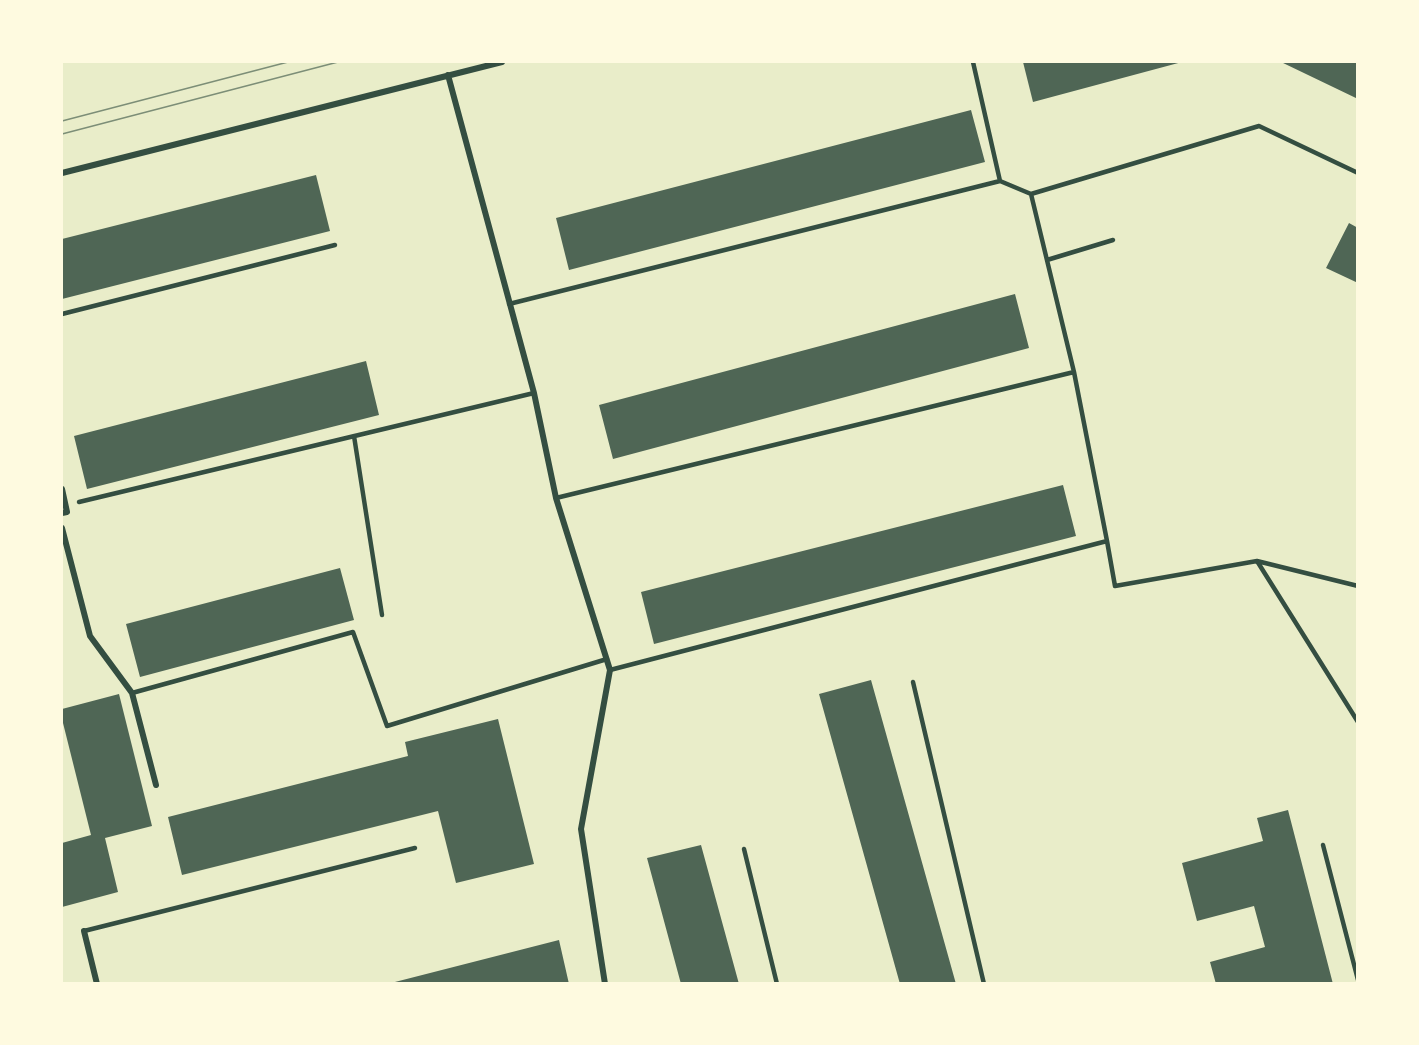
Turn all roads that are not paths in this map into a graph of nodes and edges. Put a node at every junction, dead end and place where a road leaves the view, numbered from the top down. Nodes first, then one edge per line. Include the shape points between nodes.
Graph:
1 (502, 62) edge
2 (973, 62) edge
3 (448, 75) junction
4 (62, 173) edge
5 (1358, 173) edge
6 (1000, 181) junction
7 (1031, 194) junction
8 (1113, 240) dead end
9 (335, 245) dead end
10 (1047, 260) junction
11 (509, 304) junction
12 (62, 314) edge
13 (1074, 372) junction
14 (534, 393) junction
15 (354, 436) junction
16 (62, 489) edge
17 (556, 498) junction
18 (79, 502) dead end
19 (62, 513) edge
20 (62, 528) edge
21 (1107, 542) junction
22 (1257, 561) junction
23 (1358, 586) edge
24 (382, 615) dead end
25 (607, 659) junction
26 (610, 670) junction
27 (913, 682) dead end
28 (132, 693) junction
29 (1358, 722) edge
30 (156, 785) dead end
31 (1323, 845) dead end
32 (415, 848) dead end
33 (744, 849) dead end
34 (84, 931) joint
35 (1358, 980) edge
36 (97, 984) edge
37 (605, 984) edge
38 (777, 984) edge
39 (984, 984) edge

1 - 3 street
2 - 6 lane
3 - 4 street
3 - 11 street
5 - 7 lane via 1259,126
6 - 7 lane
6 - 11 lane
7 - 10 lane
8 - 10 lane
9 - 12 lane
10 - 13 lane
11 - 14 street
13 - 17 lane
13 - 21 lane
14 - 15 lane
14 - 17 street
15 - 18 lane
15 - 24 lane
16 - 19 street via 67,512
17 - 25 street
20 - 28 street via 90,636
21 - 22 lane via 1115,586
21 - 26 lane
22 - 23 lane
22 - 29 lane
25 - 26 street
25 - 28 lane via 387,726 353,632
26 - 37 street via 581,829
27 - 39 lane
28 - 30 lane
31 - 35 lane
32 - 34 lane
33 - 38 lane
34 - 36 street

